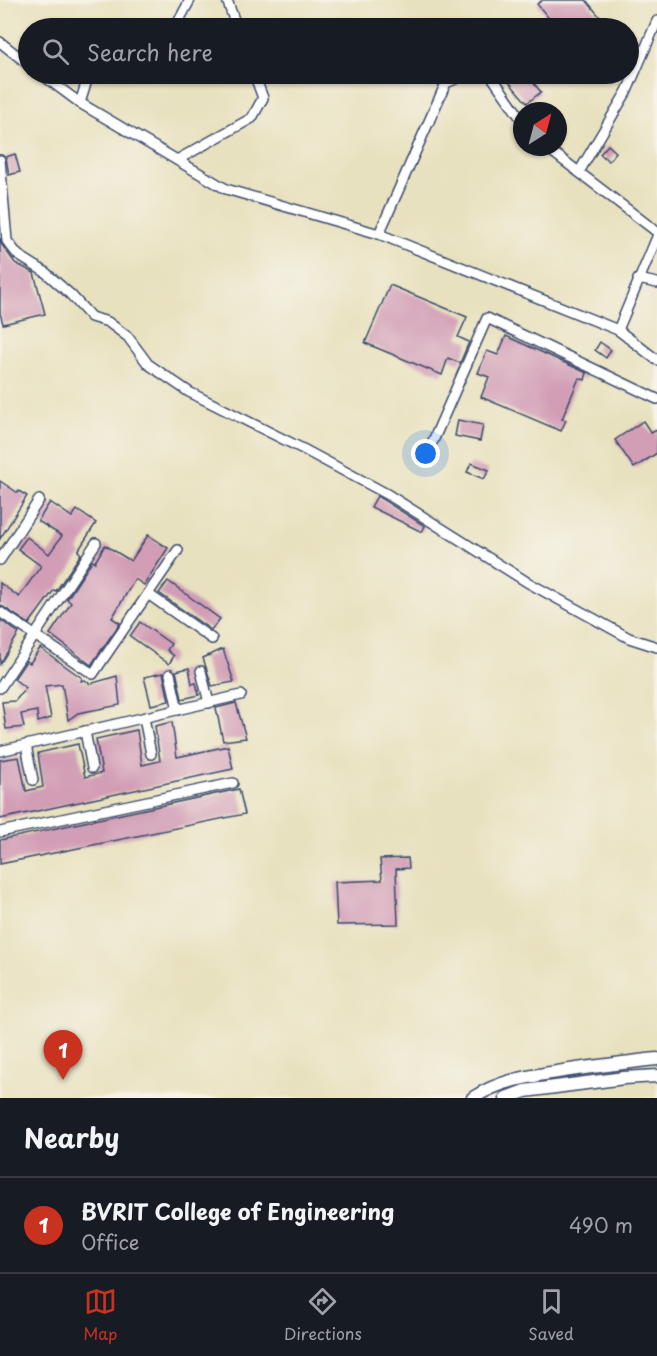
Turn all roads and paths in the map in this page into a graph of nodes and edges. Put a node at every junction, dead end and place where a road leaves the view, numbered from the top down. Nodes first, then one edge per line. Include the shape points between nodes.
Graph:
1 (190, 0) edge
2 (227, 0) edge
3 (180, 18) edge
4 (233, 18) edge
5 (657, 21) edge
6 (0, 42) edge
7 (18, 56) edge
8 (639, 63) edge
9 (54, 84) edge
10 (86, 84) edge
11 (257, 84) edge
12 (446, 84) edge
13 (499, 84) edge
14 (630, 84) edge
15 (80, 103) junction
16 (513, 106) edge
17 (558, 156) edge
18 (0, 160) edge
19 (177, 160) junction
20 (579, 172) junction
21 (657, 232) edge
22 (379, 234) junction
23 (657, 237) edge
24 (638, 279) junction
25 (657, 283) edge
26 (618, 330) junction
27 (657, 360) edge
28 (657, 399) edge
29 (433, 441) dead end
30 (39, 500) dead end
31 (96, 543) dead end
32 (178, 550) dead end
33 (0, 560) edge
34 (148, 594) junction
35 (0, 612) edge
36 (35, 636) junction
37 (212, 639) dead end
38 (657, 647) edge
39 (201, 671) dead end
40 (170, 674) dead end
41 (0, 688) edge
42 (241, 695) dead end
43 (209, 703) junction
44 (178, 710) junction
45 (144, 718) junction
46 (85, 731) junction
47 (26, 745) junction
48 (0, 751) edge
49 (151, 754) dead end
50 (92, 768) dead end
51 (33, 780) dead end
52 (233, 783) dead end
53 (0, 832) edge
54 (657, 1059) edge
55 (657, 1076) edge
56 (473, 1098) edge
57 (506, 1098) edge

1 - 3 street
2 - 4 street
5 - 8 street
6 - 7 street
9 - 15 street
10 - 15 street
11 - 19 street via 262,98 252,118
12 - 22 street
13 - 16 street
14 - 20 street
15 - 19 street
17 - 20 street
18 - 38 street via 7,241 18,255 45,272 91,317 108,322 128,337 148,364 189,392 387,494 526,582 629,638
19 - 22 street via 226,189
20 - 21 street
22 - 26 street
23 - 24 street
24 - 25 street
24 - 26 street
26 - 27 street
28 - 29 street via 487,318
30 - 33 street
31 - 36 street
32 - 34 street
34 - 36 street via 93,674
34 - 37 street
35 - 36 street
36 - 41 street
39 - 43 street
40 - 44 street
42 - 43 street
43 - 44 street
44 - 45 street
45 - 46 street
45 - 49 street
46 - 47 street
46 - 50 street
47 - 48 street
47 - 51 street
52 - 53 street
54 - 56 street via 524,1077
55 - 57 street via 525,1091

